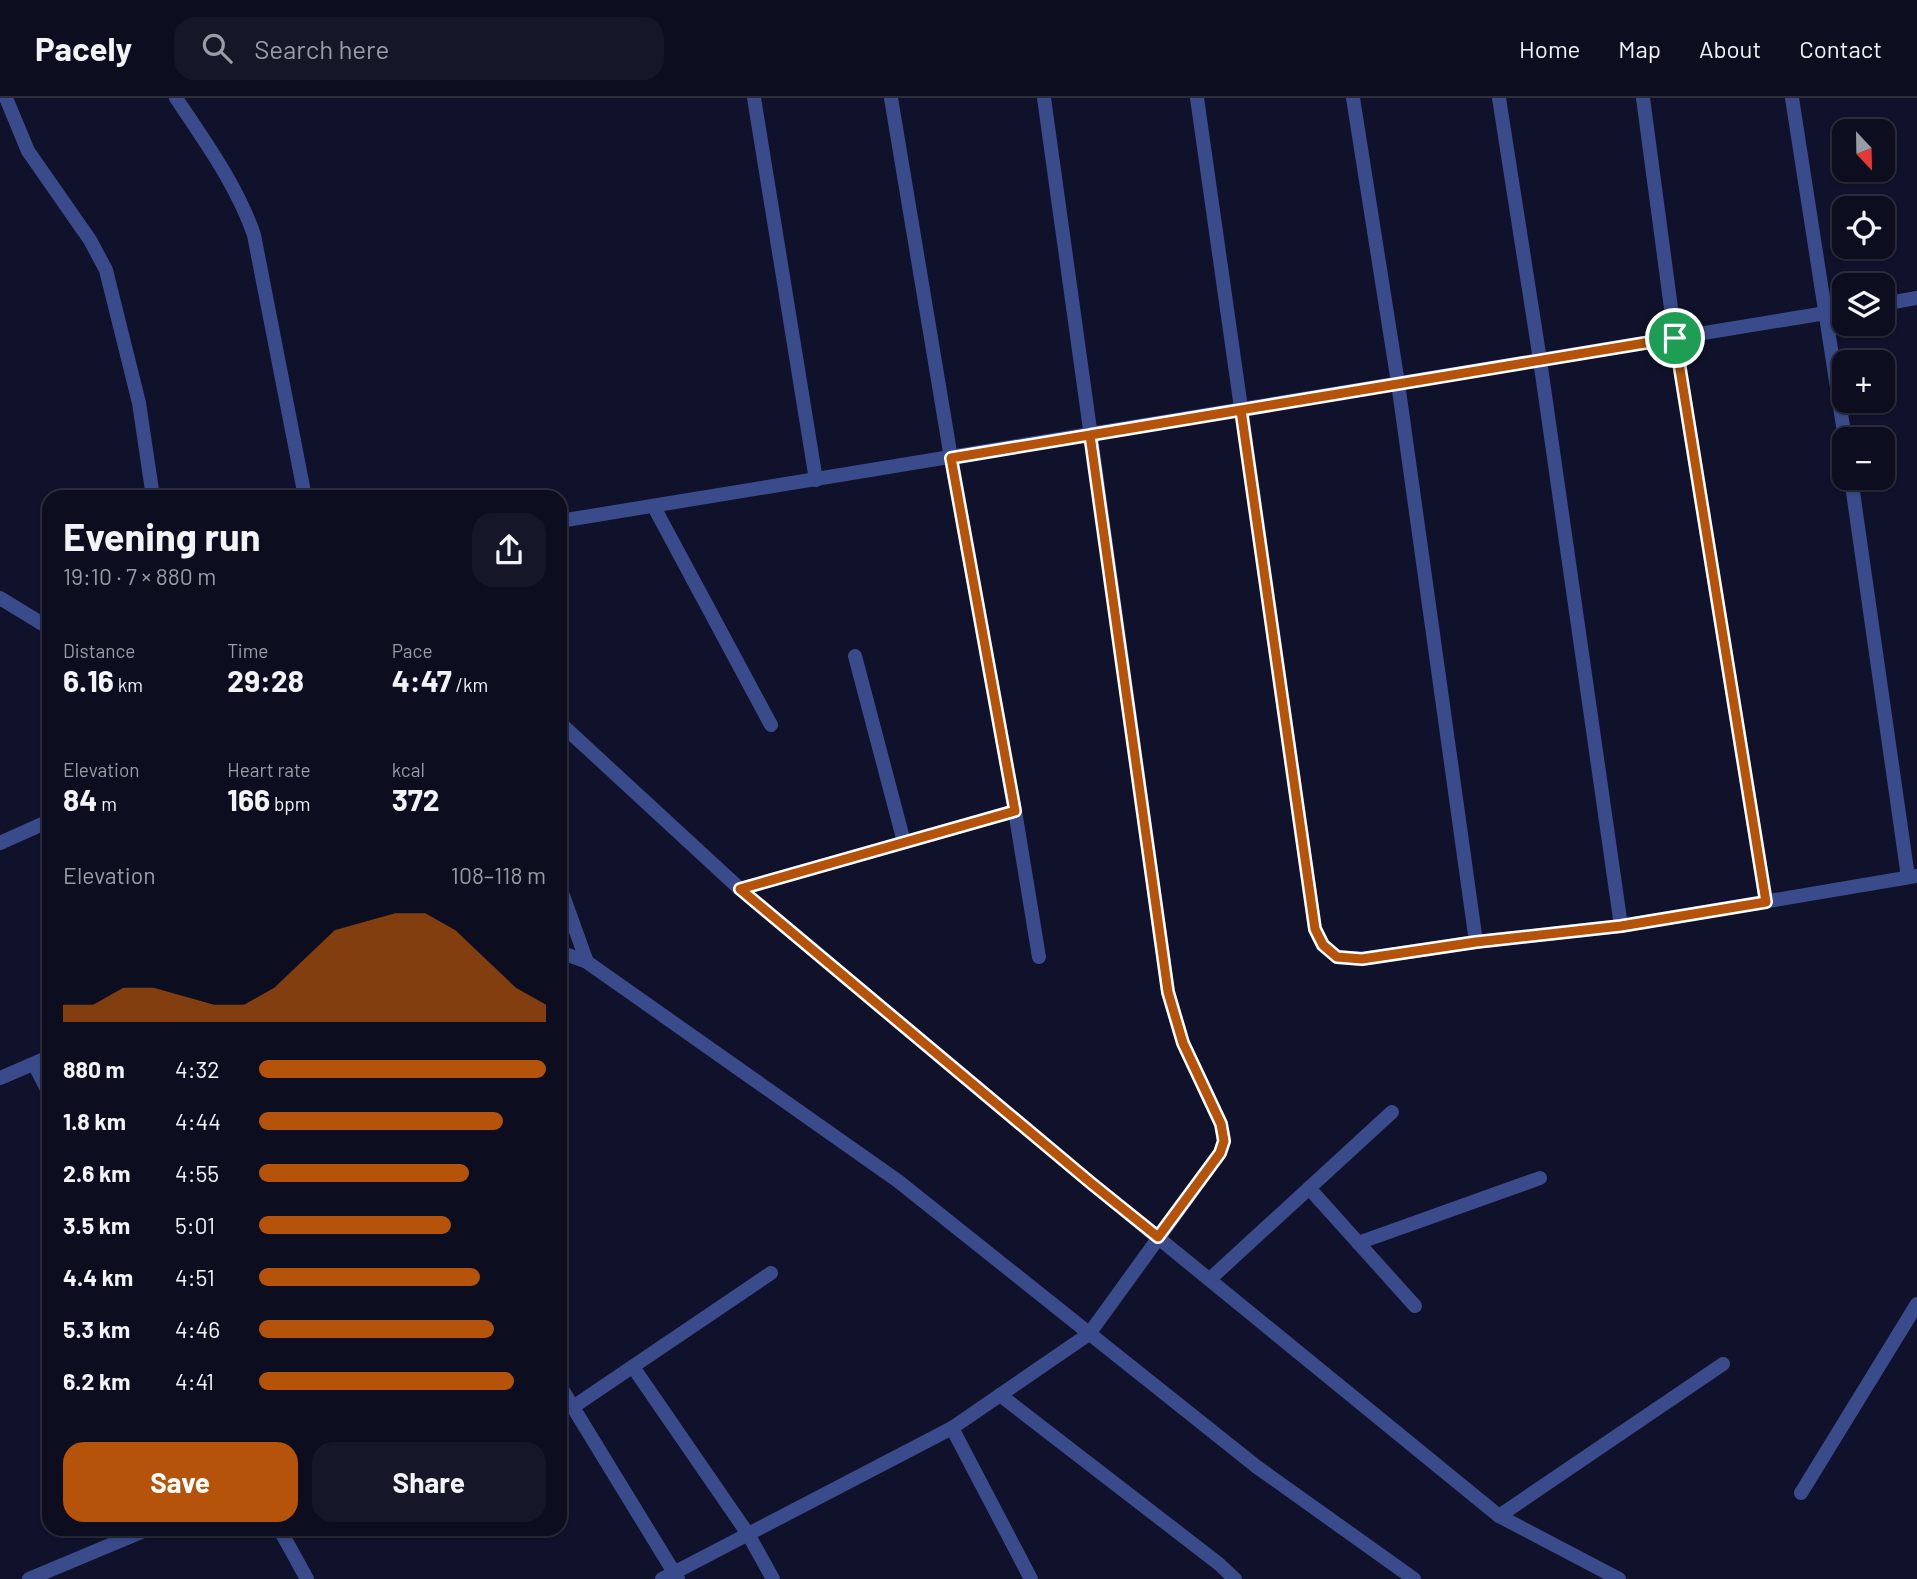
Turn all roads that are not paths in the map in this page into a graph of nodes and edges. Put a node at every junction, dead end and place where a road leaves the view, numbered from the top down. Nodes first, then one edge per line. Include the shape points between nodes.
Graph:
1 (6, 98) edge
2 (176, 98) edge
3 (754, 98) edge
4 (891, 98) edge
5 (1044, 98) edge
6 (1198, 98) edge
7 (1353, 98) edge
8 (1499, 98) edge
9 (1643, 98) edge
10 (1792, 98) edge
11 (1917, 298) edge
12 (1895, 302) edge
13 (1832, 312) edge
14 (1827, 313) junction
15 (1675, 338) junction
16 (1540, 360) junction
17 (1398, 383) junction
18 (1241, 410) junction
19 (1843, 427) edge
20 (1090, 435) junction
21 (951, 458) junction
22 (816, 480) junction
23 (152, 490) edge
24 (304, 490) edge
25 (1853, 490) edge
26 (654, 507) junction
27 (567, 520) edge
28 (0, 598) edge
29 (42, 624) edge
30 (855, 656) dead end
31 (771, 725) dead end
32 (567, 729) edge
33 (1015, 811) junction
34 (42, 824) edge
35 (904, 842) junction
36 (0, 843) edge
37 (1913, 877) edge
38 (740, 889) junction
39 (1766, 902) junction
40 (567, 906) edge
41 (1621, 926) junction
42 (1476, 942) junction
43 (567, 955) edge
44 (1039, 957) dead end
45 (587, 962) junction
46 (42, 1060) edge
47 (34, 1064) junction
48 (0, 1078) edge
49 (42, 1079) edge
50 (1392, 1112) dead end
51 (1539, 1178) dead end
52 (1309, 1188) junction
53 (1158, 1237) junction
54 (1359, 1243) junction
55 (771, 1273) dead end
56 (1210, 1279) junction
57 (1917, 1304) edge
58 (1415, 1306) dead end
59 (1089, 1334) junction
60 (1723, 1364) dead end
61 (633, 1367) junction
62 (1000, 1395) junction
63 (567, 1397) edge
64 (573, 1407) junction
65 (952, 1427) junction
66 (1801, 1493) dead end
67 (1499, 1516) junction
68 (748, 1534) junction
69 (132, 1536) edge
70 (284, 1536) edge
71 (671, 1577) edge
72 (29, 1579) edge
73 (307, 1579) edge
74 (773, 1579) edge
75 (1031, 1579) edge
76 (1235, 1579) edge
77 (1414, 1579) edge
78 (1619, 1579) edge

1 - 23 street via 28,151 106,270 139,403
2 - 24 street via 231,183 251,226
3 - 22 street
4 - 21 street
5 - 20 street
6 - 18 street
7 - 17 street
8 - 16 street
9 - 15 street
10 - 14 street
11 - 12 street
13 - 14 street
14 - 15 street
14 - 19 street
15 - 16 street
15 - 39 street
16 - 17 street
16 - 41 street
17 - 18 street
17 - 42 street
18 - 20 street
18 - 42 street via 1315,929 1323,945 1337,957 1362,959
20 - 21 street
20 - 53 street via 1168,992 1183,1043 1221,1124 1224,1141 1220,1153
21 - 22 street
21 - 33 street
22 - 26 street
25 - 37 street
26 - 27 street
26 - 31 street
28 - 29 street
30 - 35 street
32 - 38 street
33 - 35 street
33 - 44 street
34 - 36 street
35 - 38 street
37 - 39 street
38 - 53 street
39 - 41 street
40 - 45 street
41 - 42 street
43 - 45 street
45 - 59 street via 898,1181
46 - 47 street
47 - 48 street
47 - 49 street
50 - 52 street
51 - 54 street
52 - 54 street
52 - 56 street
53 - 56 street
53 - 59 street
54 - 58 street
55 - 61 street
56 - 67 street
57 - 66 street
59 - 62 street
59 - 77 street via 1258,1467
60 - 67 street
61 - 64 street
61 - 68 street
62 - 65 street
62 - 76 street
63 - 64 street
64 - 71 street
65 - 68 street
65 - 75 street
67 - 78 street
68 - 71 street
68 - 74 street
69 - 72 street
70 - 73 street

